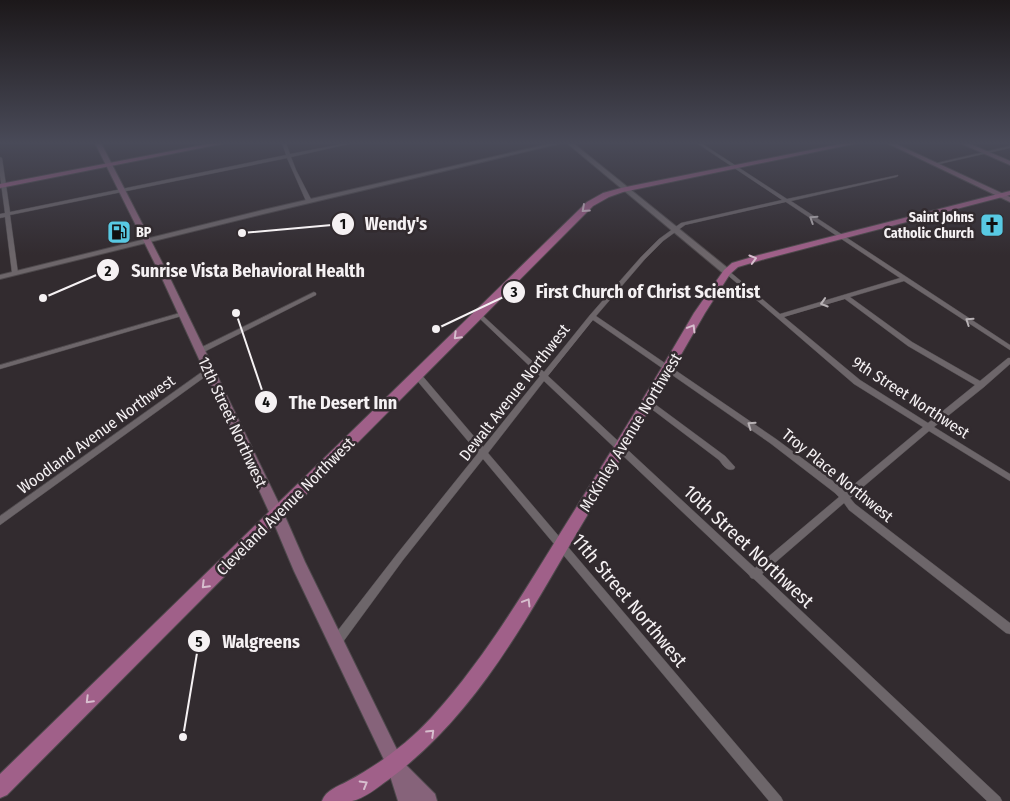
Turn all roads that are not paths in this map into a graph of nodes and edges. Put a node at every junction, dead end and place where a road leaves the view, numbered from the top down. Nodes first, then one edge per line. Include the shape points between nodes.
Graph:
1 (26, 180) edge
2 (117, 180) edge
3 (169, 180) edge
4 (300, 180) edge
5 (398, 180) edge
6 (617, 180) edge
7 (670, 180) edge
8 (754, 180) edge
9 (877, 180) edge
10 (970, 180) edge
11 (2, 185) edge
12 (628, 189) junction
13 (121, 190) junction
14 (1010, 192) edge
15 (1000, 195) junction
16 (1010, 200) edge
17 (309, 201) junction
18 (785, 201) junction
19 (7, 214) junction
20 (0, 216) edge
21 (675, 229) junction
22 (10, 236) junction
23 (840, 236) junction
24 (0, 238) edge
25 (148, 242) junction
26 (727, 272) junction
27 (15, 274) junction
28 (0, 277) edge
29 (904, 279) junction
30 (314, 294) dead end
31 (845, 296) junction
32 (183, 314) junction
33 (478, 314) junction
34 (592, 316) junction
35 (780, 316) junction
36 (1010, 348) edge
37 (200, 351) junction
38 (1010, 360) edge
39 (0, 367) edge
40 (669, 368) junction
41 (209, 370) junction
42 (417, 375) junction
43 (544, 377) junction
44 (981, 385) junction
45 (648, 402) junction
46 (929, 427) junction
47 (620, 448) junction
48 (484, 453) junction
49 (731, 467) dead end
50 (1010, 478) edge
51 (844, 498) junction
52 (277, 514) junction
53 (0, 522) edge
54 (562, 545) junction
55 (754, 575) junction
56 (1010, 629) edge
57 (335, 642) junction
58 (395, 764) junction
59 (0, 788) edge
60 (332, 801) edge
61 (407, 801) edge
62 (428, 801) edge
63 (776, 801) edge
64 (996, 801) edge

1 - 11 main road
2 - 13 main road, 12th Street Northwest
3 - 13 street
4 - 17 street
5 - 17 street
6 - 12 street, 9th Street Northwest
7 - 12 main road, Cleveland Avenue Northwest
8 - 18 street
9 - 18 street, Dewalt Avenue Northwest
10 - 15 main road
11 - 19 street
12 - 21 street, 9th Street Northwest
12 -> 33 main road, Cleveland Avenue Northwest via 590,204
13 - 19 street
13 - 25 main road, 12th Street Northwest
14 - 15 main road
15 - 16 main road
15 - 23 main road
17 - 25 street
18 - 21 street, Dewalt Avenue Northwest via 683,224
23 -> 18 street
19 - 20 street
19 - 22 street
21 - 26 street, 9th Street Northwest
21 - 34 street, Dewalt Avenue Northwest via 643,258
22 - 24 street
22 - 27 street
26 -> 23 main road via 744,262
23 - 29 street
25 - 27 street
25 - 32 main road, 12th Street Northwest
26 - 35 street, 9th Street Northwest
40 -> 26 main road, McKinley Avenue Northwest
27 - 28 street
29 - 31 street
36 -> 29 street
30 - 37 street
31 -> 35 street
31 - 44 street via 910,344
32 - 37 main road, 12th Street Northwest
32 - 39 street
33 -> 42 main road, Cleveland Avenue Northwest
33 - 43 street, 10th Street Northwest
34 - 40 street, Troy Place Northwest
34 - 43 street, Dewalt Avenue Northwest
35 - 46 street, 9th Street Northwest via 858,382
37 - 41 main road, 12th Street Northwest
38 - 44 street
40 - 45 main road, McKinley Avenue Northwest
51 -> 40 street, Troy Place Northwest via 773,441
41 - 52 main road, 12th Street Northwest
41 - 53 street, Woodland Avenue Northwest
42 - 48 street, 11th Street Northwest
42 - 52 main road, Cleveland Avenue Northwest
43 - 47 street, 10th Street Northwest
43 - 48 street, Dewalt Avenue Northwest
44 - 46 street
45 - 47 main road, McKinley Avenue Northwest
45 - 49 street
46 - 50 street, 9th Street Northwest
46 - 51 street
47 - 54 main road, McKinley Avenue Northwest
47 - 55 street, 10th Street Northwest
48 - 54 street, 11th Street Northwest
48 - 57 street, Dewalt Avenue Northwest
51 - 55 street
51 - 56 street, Troy Place Northwest
52 - 57 main road, 12th Street Northwest
52 -> 59 main road, Cleveland Avenue Northwest
58 -> 54 main road, McKinley Avenue Northwest via 430,734 460,701 516,620
54 - 63 street, 11th Street Northwest
55 - 64 street, 10th Street Northwest
57 - 58 main road, 12th Street Northwest
60 -> 58 main road, McKinley Avenue Northwest
58 - 61 main road, 12th Street Northwest
58 - 62 main road, 12th Street Northwest

